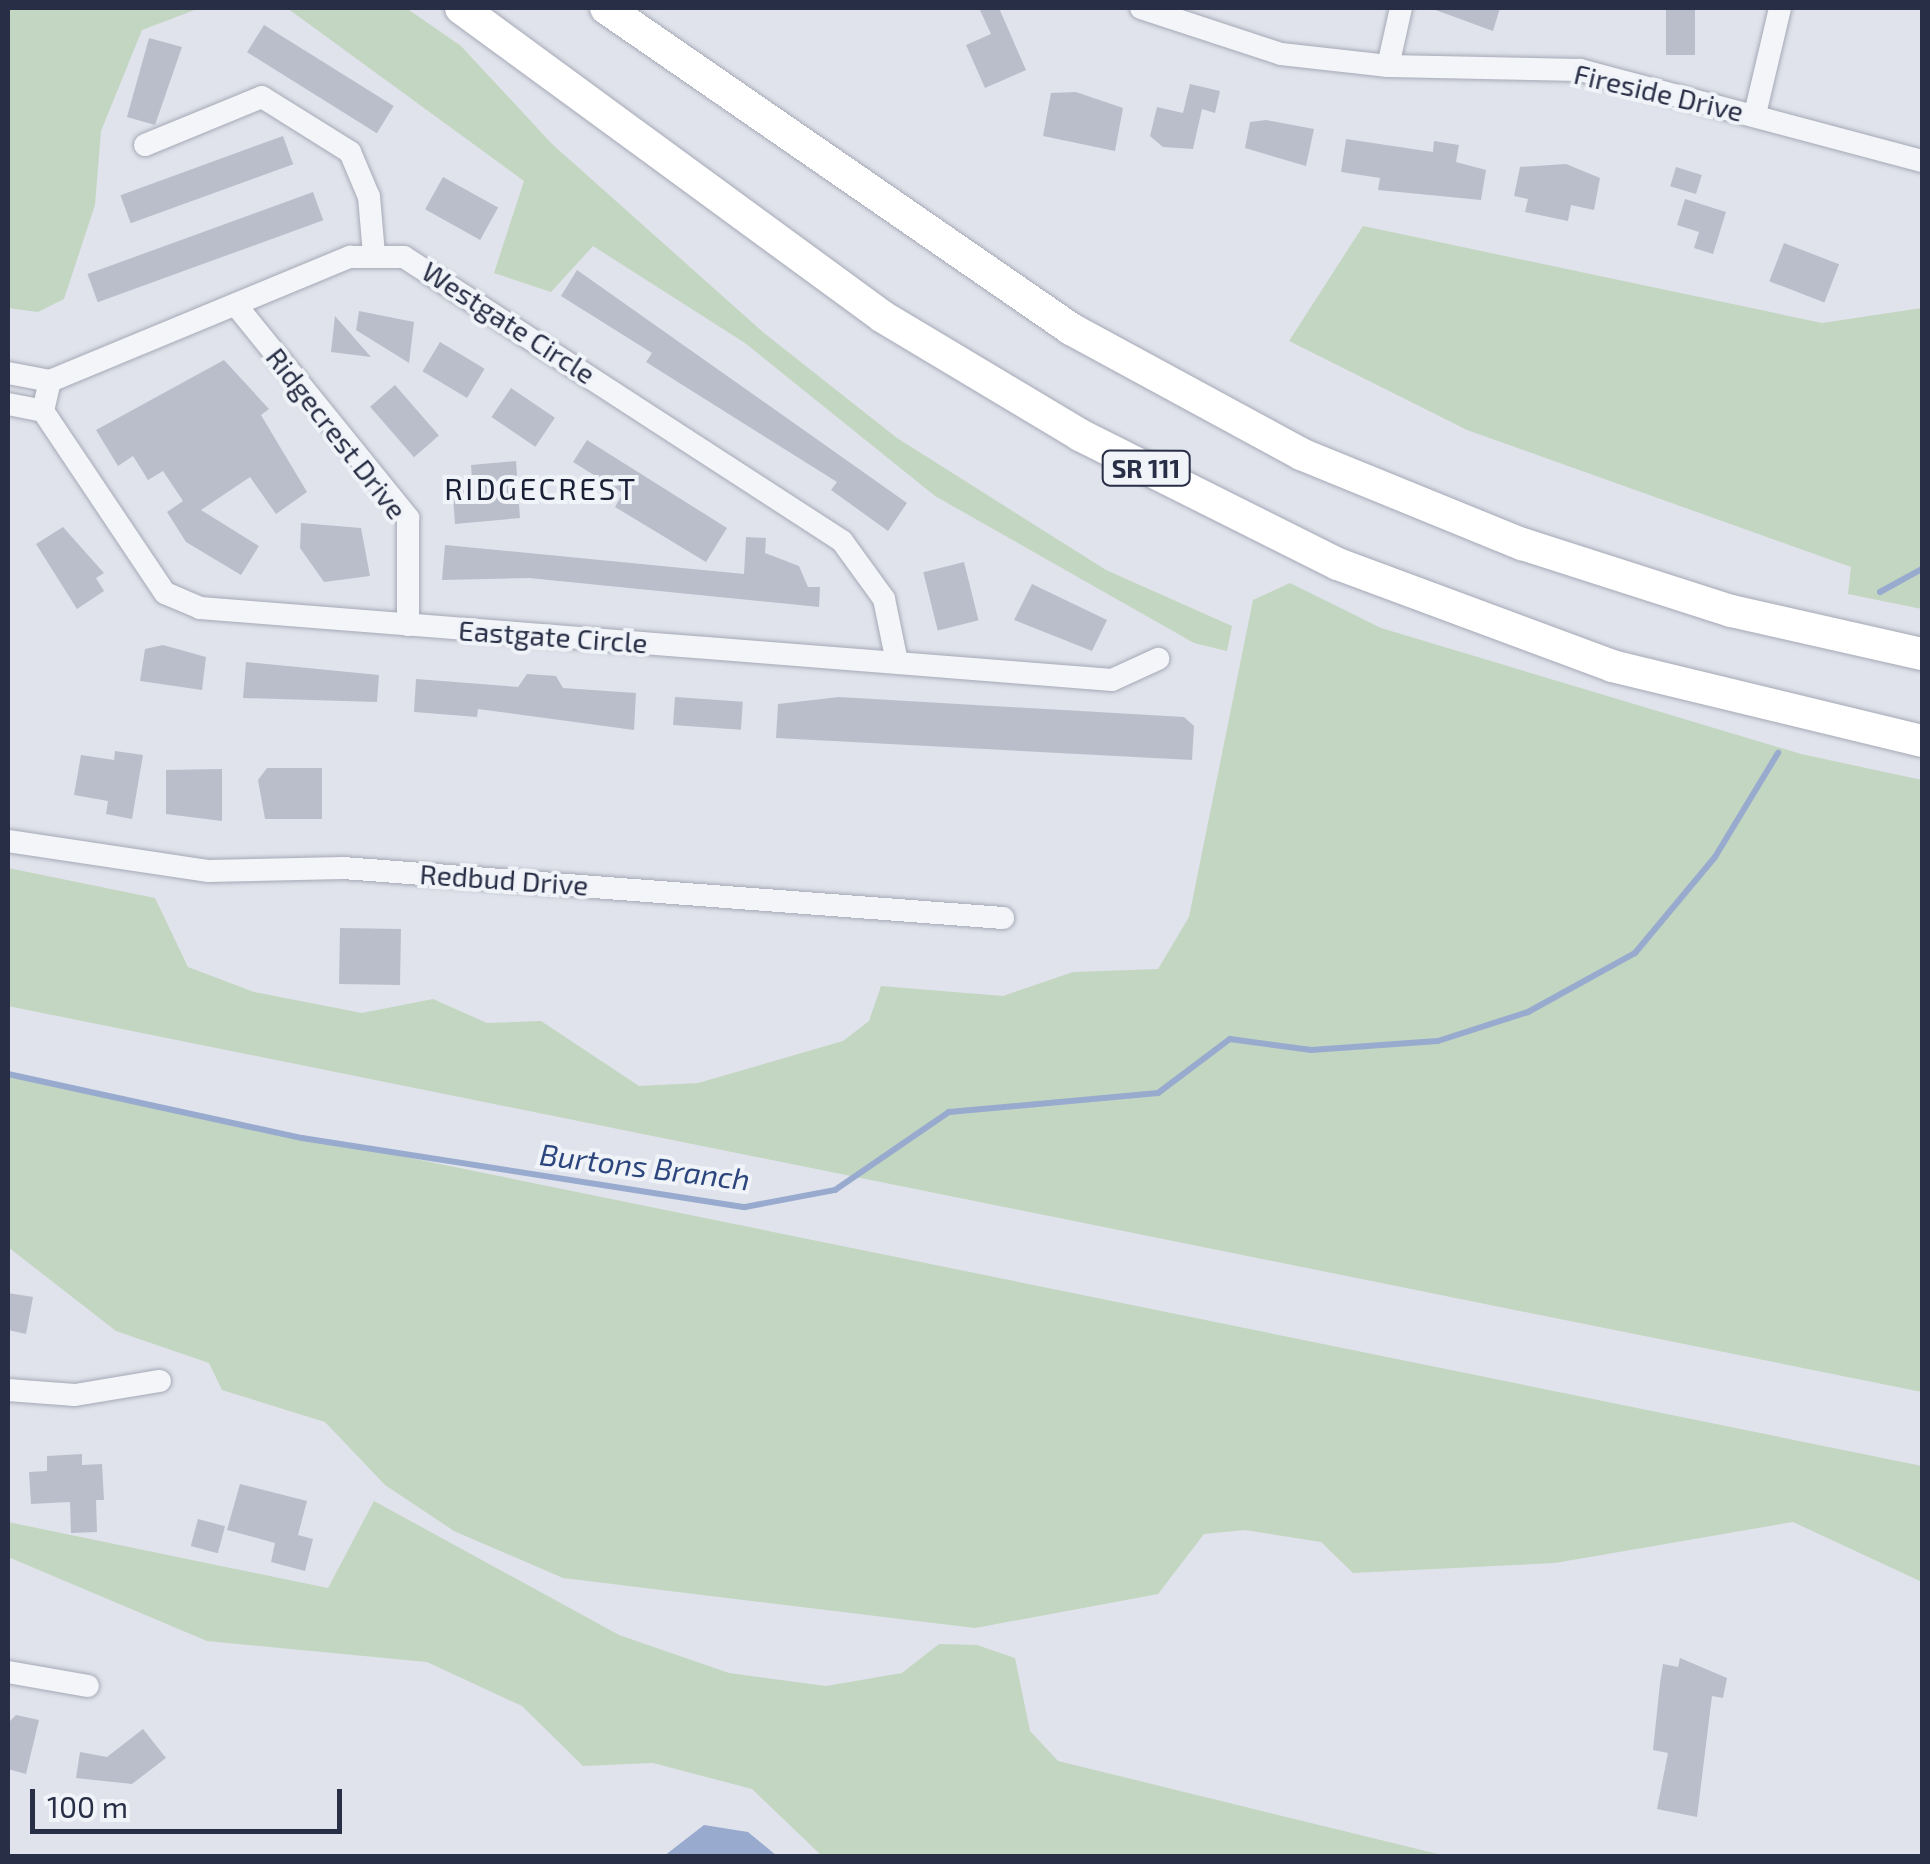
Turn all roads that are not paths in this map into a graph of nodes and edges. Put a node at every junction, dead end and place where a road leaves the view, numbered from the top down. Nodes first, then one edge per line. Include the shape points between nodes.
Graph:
1 (462, 8) edge
2 (606, 8) edge
3 (1141, 8) edge
4 (1401, 8) edge
5 (1780, 8) edge
6 (1388, 66) junction
7 (1755, 114) junction
8 (144, 144) dead end
9 (1922, 161) edge
10 (374, 254) junction
11 (238, 309) junction
12 (8, 373) edge
13 (50, 382) junction
14 (8, 404) edge
15 (43, 411) junction
16 (408, 625) junction
17 (1922, 654) edge
18 (1158, 659) dead end
19 (896, 662) junction
20 (1922, 741) edge
21 (8, 841) edge
22 (1002, 918) dead end
23 (160, 1380) dead end
24 (8, 1390) edge
25 (8, 1672) edge
26 (88, 1686) dead end

1 - 20 highway, SR 111 via 883,317 1080,436 1338,564 1612,666
2 - 17 highway via 1071,329 1301,454 1560,557 1732,612
3 - 6 street, Fireside Drive via 1281,54
4 - 6 street
5 - 7 street
6 - 7 street, Fireside Drive via 1580,70
7 - 9 street, Fireside Drive
8 - 10 street via 262,96 350,152 370,198
10 - 11 street
10 - 19 street, Westgate Circle via 428,267 842,541 884,599
11 - 13 street
11 - 16 street, Ridgecrest Drive via 408,518
12 - 13 street
13 - 15 street
14 - 15 street
15 - 16 street, Eastgate Circle via 164,593 200,608
16 - 19 street, Eastgate Circle
18 - 19 street, Eastgate Circle via 1112,680
21 - 22 street, Redbud Drive via 208,871 343,868
23 - 24 street via 75,1396
25 - 26 street

